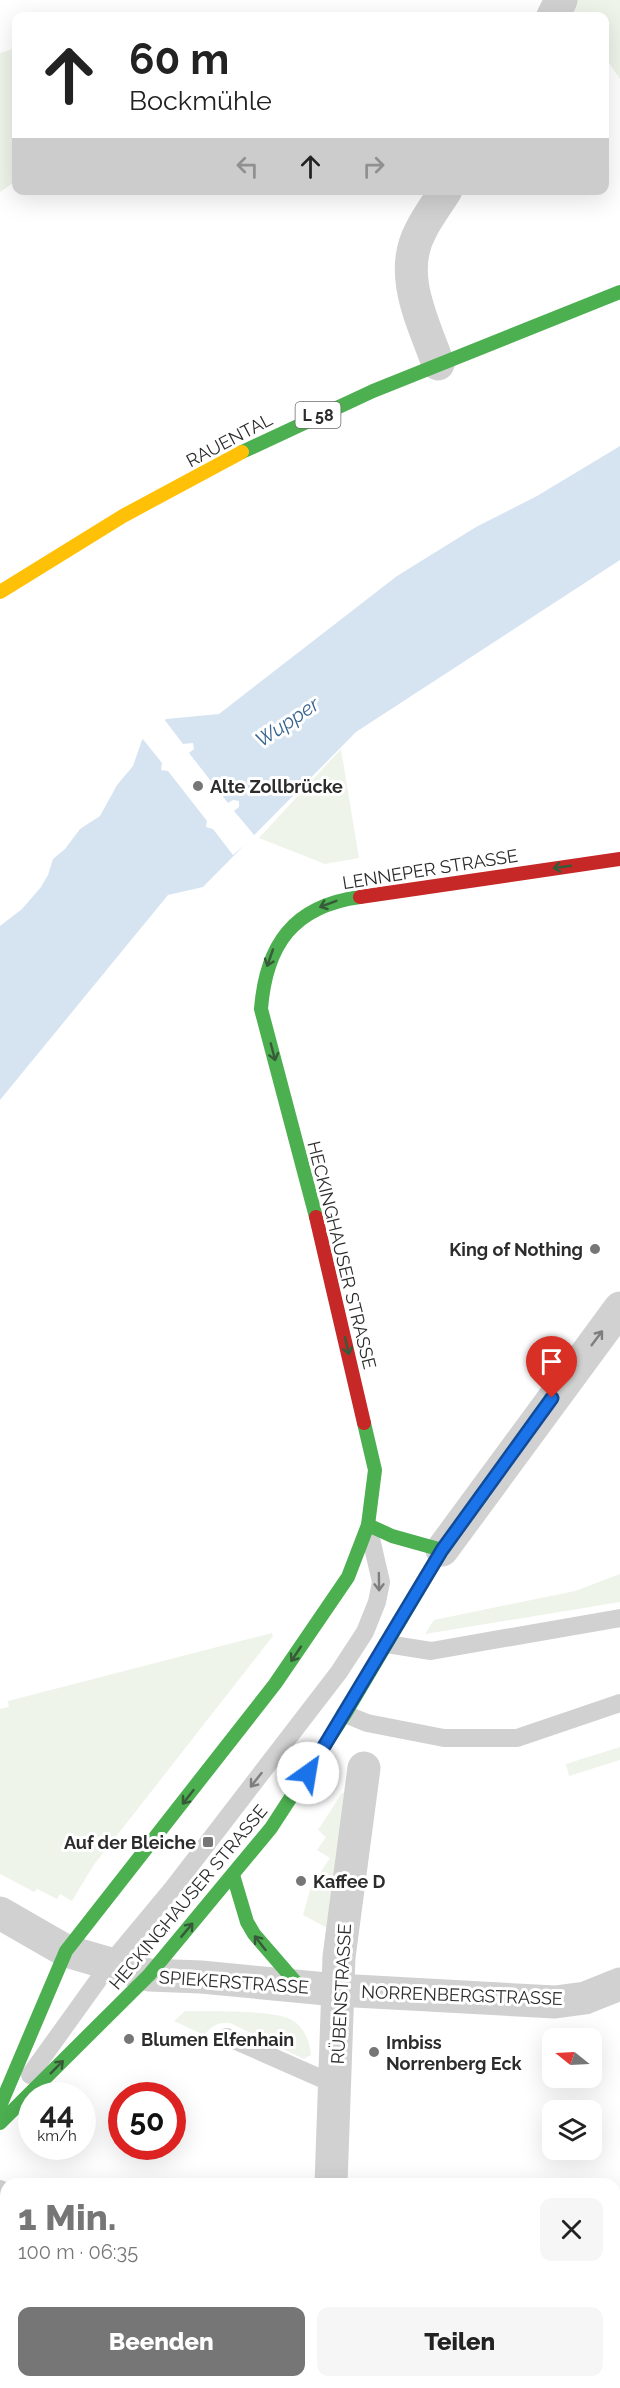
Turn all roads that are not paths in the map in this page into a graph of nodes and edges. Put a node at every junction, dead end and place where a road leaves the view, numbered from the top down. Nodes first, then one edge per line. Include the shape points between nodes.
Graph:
1 (443, 195) edge
2 (620, 292) edge
3 (438, 364) junction
4 (0, 592) edge
5 (620, 859) edge
6 (262, 995) joint
7 (620, 1308) edge
8 (368, 1525) junction
9 (442, 1550) junction
10 (620, 1618) edge
11 (387, 1644) junction
12 (620, 1703) edge
13 (345, 1714) junction
14 (364, 1768) dead end
15 (233, 1875) junction
16 (0, 1913) edge
17 (66, 1951) junction
18 (109, 1965) junction
19 (149, 1975) junction
20 (620, 1984) edge
21 (299, 1986) junction
22 (337, 1990) junction
23 (227, 2037) dead end
24 (336, 2085) junction
25 (0, 2106) edge
26 (0, 2118) edge
27 (0, 2123) edge
28 (331, 2178) edge

1 - 3 street via 420,231 409,278
2 - 3 main road, RAUENTAL / L 58
3 - 4 main road, RAUENTAL / L 58 via 241,452 79,542
5 -> 6 main road, LENNEPER STRASSE via 328,903 281,937 267,965
6 -> 8 main road, HECKINGHAUSER STRASSE via 261,1009 319,1228 375,1470
9 -> 7 street
8 - 9 main road
8 -> 17 main road, HECKINGHAUSER STRASSE via 348,1577 275,1684
8 -> 18 lane via 381,1582 365,1632 332,1682
9 - 11 main road, HECKINGHAUSER STRASSE
10 - 11 lane via 431,1651
11 - 13 main road, HECKINGHAUSER STRASSE
12 - 13 lane via 517,1738 444,1738 366,1723
13 - 15 main road, HECKINGHAUSER STRASSE via 284,1812
14 - 22 street, RÜBENSTRASSE
19 -> 15 main road, HECKINGHAUSER STRASSE
21 -> 15 main road via 254,1934
16 - 17 street, SPIEKERSTRASSE
17 - 18 street, SPIEKERSTRASSE
17 - 25 main road, HECKINGHAUSER STRASSE
18 - 19 street, SPIEKERSTRASSE
18 - 26 lane
19 - 21 street, SPIEKERSTRASSE
27 -> 19 main road, HECKINGHAUSER STRASSE
20 - 22 street, NORRENBERGSTRASSE via 585,1998 555,2002
21 - 22 street, SPIEKERSTRASSE
22 - 24 street, RÜBENSTRASSE
23 - 24 lane
24 - 28 street, RÜBENSTRASSE

